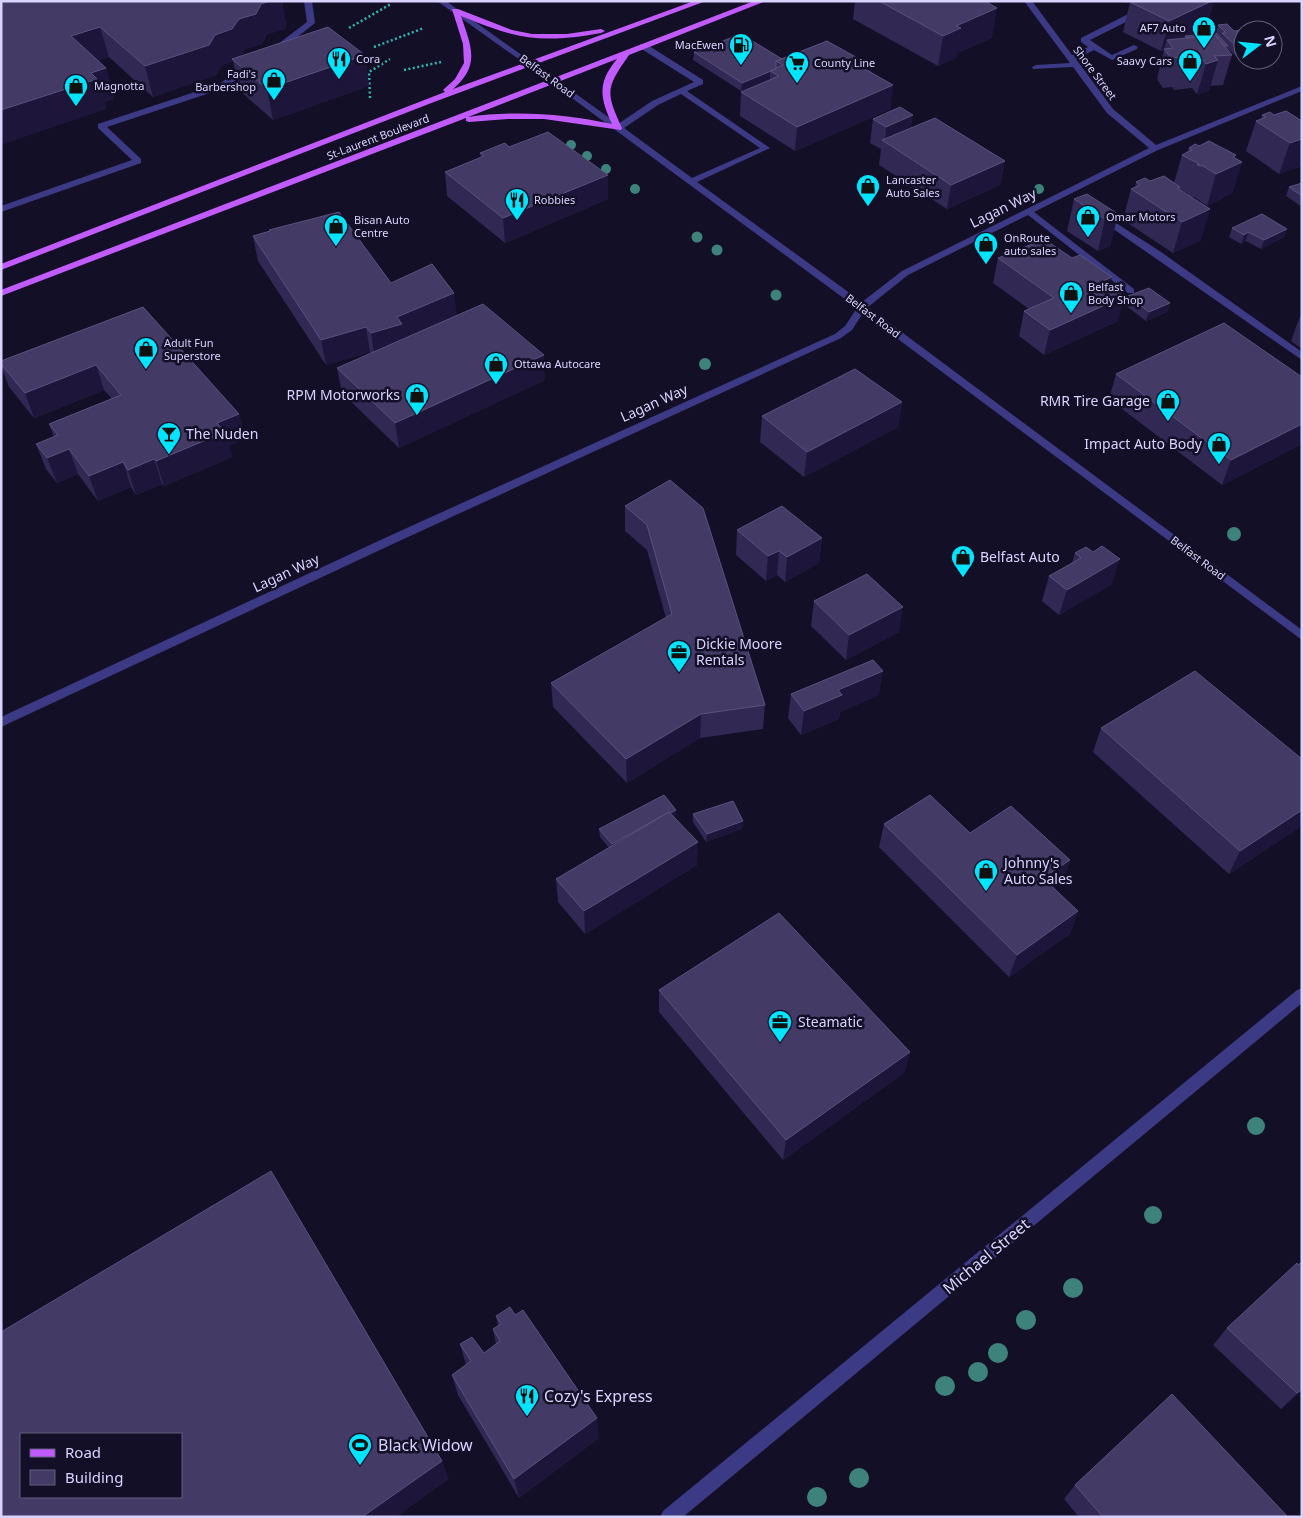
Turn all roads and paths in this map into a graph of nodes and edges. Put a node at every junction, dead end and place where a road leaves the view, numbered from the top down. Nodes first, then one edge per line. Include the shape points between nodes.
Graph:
1 (308, 1) edge
2 (441, 1) edge
3 (702, 1) edge
4 (762, 1) edge
5 (1028, 1) edge
6 (391, 4) dead end
7 (1148, 8) edge
8 (455, 11) junction
9 (638, 24) junction
10 (349, 28) dead end
11 (424, 28) dead end
12 (643, 46) junction
13 (1094, 46) junction
14 (1134, 46) dead end
15 (374, 47) dead end
16 (627, 52) junction
17 (271, 53) edge
18 (390, 59) dead end
19 (1073, 62) junction
20 (449, 63) dead end
21 (255, 64) edge
22 (530, 64) junction
23 (1036, 67) dead end
24 (404, 70) dead end
25 (554, 82) junction
26 (1302, 88) edge
27 (682, 91) junction
28 (431, 100) junction
29 (370, 101) dead end
30 (452, 120) junction
31 (618, 128) junction
32 (1155, 148) junction
33 (690, 182) junction
34 (1, 209) edge
35 (1092, 211) edge
36 (1029, 212) junction
37 (1, 267) edge
38 (1131, 291) dead end
39 (1, 293) edge
40 (862, 307) junction
41 (1302, 357) edge
42 (1302, 636) edge
43 (1, 722) edge
44 (1302, 994) edge
45 (670, 1517) edge

1 - 17 street via 311,23
2 - 8 street, Belfast Road
3 - 9 main road, St-Laurent Boulevard
4 - 12 main road, St-Laurent Boulevard
5 - 19 street, Shore Street
6 - 10 path
7 - 13 street via 1084,40
8 - 9 main road via 510,32 540,37 581,35
8 - 22 street, Belfast Road
8 - 28 main road via 468,50 469,64 460,80
9 - 22 main road, St-Laurent Boulevard
11 - 15 path
12 - 16 main road, St-Laurent Boulevard
12 - 27 street via 700,82
13 - 14 street via 1112,58
13 - 19 street
16 - 25 main road, St-Laurent Boulevard
16 - 31 main road via 609,73 605,90
18 - 29 path via 369,72
19 - 23 street
19 - 32 street, Shore Street via 1110,110
20 - 24 path via 435,62
21 - 34 street via 222,86 101,126 138,161
22 - 25 street, Belfast Road
22 - 28 main road, St-Laurent Boulevard
25 - 30 main road, St-Laurent Boulevard
25 - 31 street, Belfast Road
26 - 32 street, Lagan Way
27 - 31 street via 655,103
27 - 33 street via 766,148
28 - 37 main road, St-Laurent Boulevard
30 - 31 main road via 541,115 579,118
30 - 39 main road, St-Laurent Boulevard
31 - 33 street, Belfast Road
32 - 36 street, Lagan Way via 1070,196
33 - 40 street, Belfast Road
35 - 41 street
36 - 38 street
36 - 40 street, Lagan Way via 905,273
40 - 42 street, Belfast Road
40 - 43 street, Lagan Way via 849,328 838,336
44 - 45 street, Michael Street

